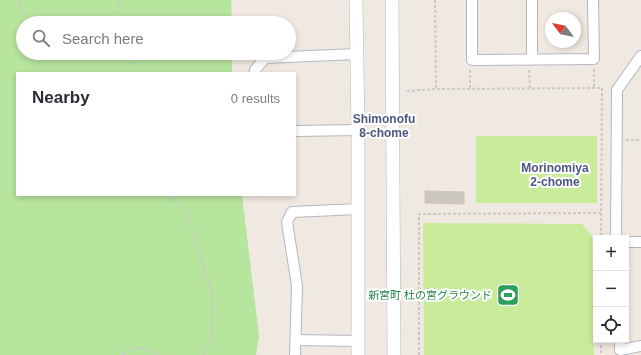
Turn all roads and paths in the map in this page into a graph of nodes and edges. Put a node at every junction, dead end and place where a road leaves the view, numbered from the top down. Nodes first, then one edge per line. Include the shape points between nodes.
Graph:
1 (19, 0) edge
2 (118, 0) edge
3 (356, 0) edge
4 (392, 0) edge
5 (435, 0) edge
6 (472, 0) edge
7 (532, 0) edge
8 (593, 0) edge
9 (25, 16) edge
10 (117, 16) edge
11 (357, 54) junction
12 (641, 56) edge
13 (296, 57) edge
14 (530, 59) junction
15 (594, 59) junction
16 (130, 60) edge
17 (263, 60) edge
18 (472, 60) junction
19 (136, 72) edge
20 (255, 72) edge
21 (594, 88) junction
22 (436, 89) junction
23 (470, 89) junction
24 (530, 89) junction
25 (407, 91) dead end
26 (358, 130) junction
27 (296, 131) edge
28 (616, 140) junction
29 (641, 140) edge
30 (171, 196) edge
31 (358, 209) junction
32 (601, 213) junction
33 (601, 235) edge
34 (616, 235) edge
35 (629, 242) edge
36 (641, 242) edge
37 (296, 340) junction
38 (358, 341) junction
39 (601, 343) edge
40 (620, 343) edge
41 (641, 346) edge
42 (122, 355) edge
43 (160, 355) edge
44 (202, 355) edge
45 (295, 355) edge
46 (358, 355) edge
47 (394, 355) edge
48 (419, 355) edge
49 (601, 355) edge

1 - 9 path
2 - 10 path
3 - 11 street
4 - 47 street
5 - 22 path
6 - 18 street
7 - 14 street
8 - 15 street
11 - 13 street
11 - 26 street
12 - 28 street via 617,90
14 - 15 street
14 - 18 street
14 - 24 path
15 - 21 path
16 - 19 path
17 - 20 street
18 - 23 path
21 - 24 path
21 - 32 path via 602,88
22 - 23 path
22 - 25 path
23 - 24 path
26 - 27 street
26 - 31 street
28 - 29 path
28 - 34 street
30 - 44 path via 187,211 213,296 213,326 210,342
31 - 37 street via 292,212 287,222 297,286
31 - 38 street
32 - 33 path
32 - 48 path via 419,214
35 - 36 street
37 - 38 street
37 - 45 street
38 - 46 street
39 - 49 path
40 - 41 street via 620,350
42 - 43 path via 140,347 152,349

